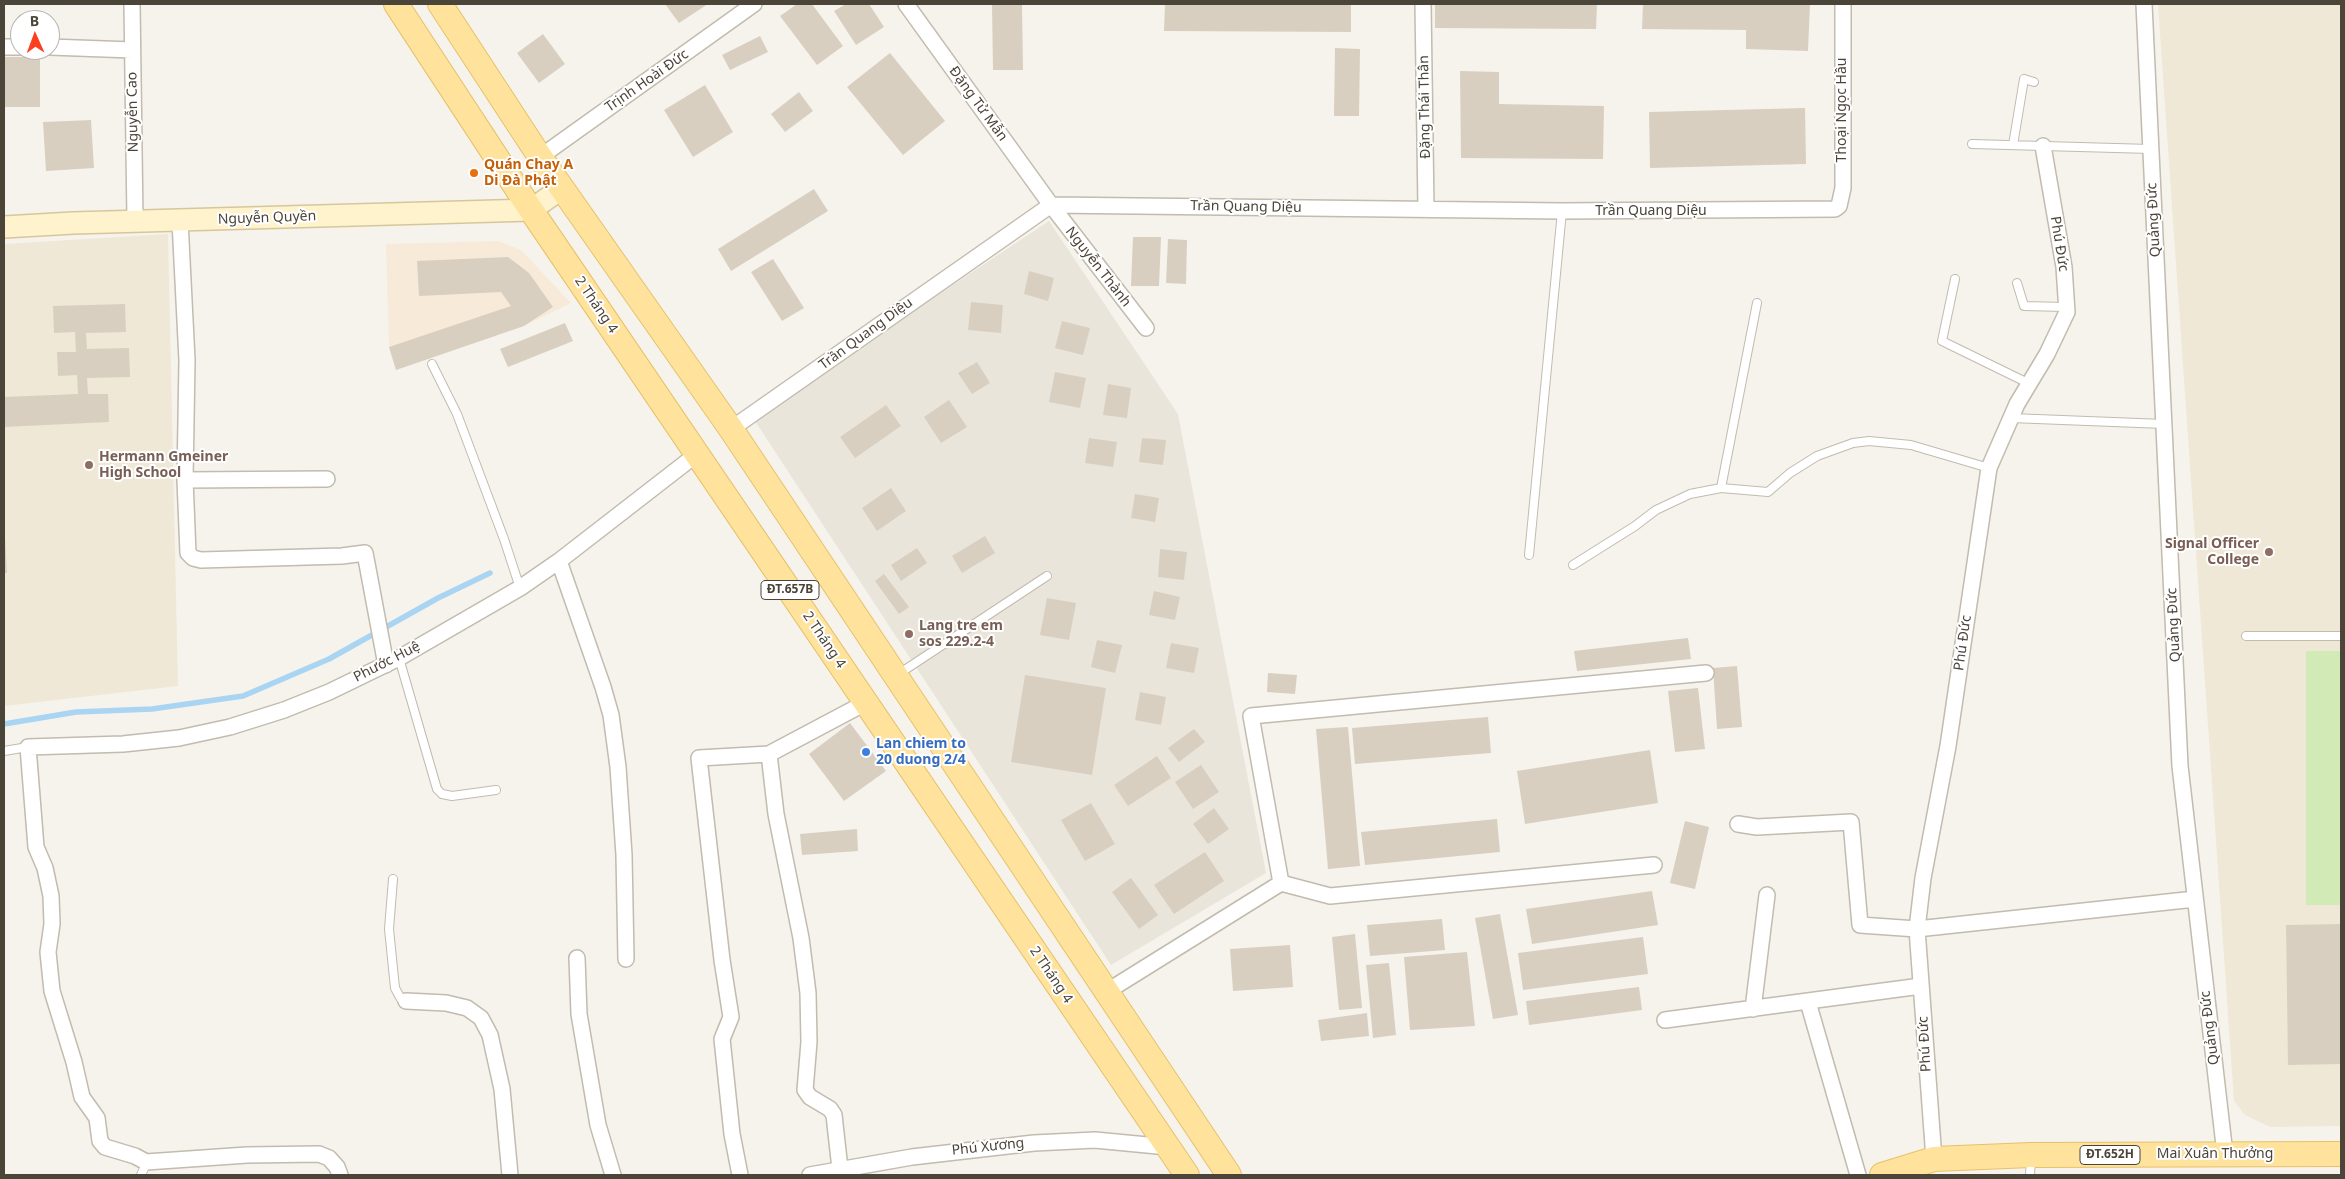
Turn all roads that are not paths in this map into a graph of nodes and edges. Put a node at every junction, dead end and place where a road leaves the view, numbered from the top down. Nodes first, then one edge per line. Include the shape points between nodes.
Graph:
1 (132, 4) edge
2 (396, 4) edge
3 (440, 4) edge
4 (754, 4) edge
5 (906, 4) edge
6 (1423, 4) edge
7 (1843, 4) edge
8 (2144, 4) edge
9 (60, 47) edge
10 (132, 50) junction
11 (2034, 82) dead end
12 (1972, 144) dead end
13 (2013, 145) junction
14 (2043, 146) junction
15 (2151, 149) junction
16 (540, 157) junction
17 (562, 188) junction
18 (1051, 205) junction
19 (1426, 209) junction
20 (531, 210) junction
21 (1562, 211) junction
22 (1831, 211) joint
23 (135, 221) junction
24 (180, 221) junction
25 (4, 226) edge
26 (1955, 279) dead end
27 (2017, 283) dead end
28 (1757, 303) dead end
29 (2066, 307) junction
30 (1146, 328) dead end
31 (432, 364) dead end
32 (2030, 384) junction
33 (2011, 418) junction
34 (2164, 424) junction
35 (731, 429) junction
36 (697, 454) junction
37 (1989, 468) junction
38 (327, 478) dead end
39 (185, 480) junction
40 (1721, 488) junction
41 (1529, 555) dead end
42 (559, 562) junction
43 (1573, 565) dead end
44 (1047, 576) dead end
45 (520, 588) junction
46 (2246, 636) dead end
47 (2341, 636) edge
48 (399, 658) junction
49 (386, 665) junction
50 (1706, 673) dead end
51 (896, 676) junction
52 (867, 702) junction
53 (28, 747) junction
54 (4, 751) edge
55 (769, 754) junction
56 (496, 790) dead end
57 (1738, 824) dead end
58 (1654, 865) dead end
59 (393, 879) dead end
60 (1281, 883) junction
61 (1767, 895) dead end
62 (2196, 899) junction
63 (1917, 929) junction
64 (576, 958) dead end
65 (626, 958) dead end
66 (1921, 986) junction
67 (1106, 992) junction
68 (406, 1001) joint
69 (1808, 1002) junction
70 (1753, 1009) junction
71 (1664, 1020) dead end
72 (1168, 1147) junction
73 (2225, 1154) junction
74 (2341, 1154) edge
75 (1934, 1159) junction
76 (2031, 1165) edge
77 (144, 1169) edge
78 (840, 1169) junction
79 (340, 1175) edge
80 (510, 1175) edge
81 (613, 1175) edge
82 (740, 1175) edge
83 (810, 1175) edge
84 (1187, 1175) edge
85 (1229, 1175) edge
86 (1858, 1175) edge
87 (1882, 1175) edge

1 - 10 street, Nguyễn Cao
2 - 20 main road, 2 Tháng 4 / ĐT.657B
3 - 16 main road, ĐT.657B
4 - 16 street, Trịnh Hoài Đức
5 - 18 street, Đặng Tử Mẫn
6 - 19 street, Đặng Thái Thân
7 - 22 street, Thoại Ngọc Hầu via 1843,188 1839,206
8 - 15 street, Quảng Đức
9 - 10 street
10 - 23 street, Nguyễn Cao
11 - 13 lane via 2024,79
12 - 13 lane
13 - 14 lane
14 - 15 lane
14 - 29 street, Phú Đức via 2064,267
15 - 34 street, Quảng Đức
16 - 17 main road, ĐT.657B
17 - 20 street
17 - 35 main road, ĐT.657B
18 - 19 street, Trần Quang Diệu
18 - 30 street, Nguyễn Thành
18 - 35 street, Trần Quang Diệu
19 - 21 street, Trần Quang Diệu
20 - 24 street, Nguyễn Quyền
20 - 36 main road, 2 Tháng 4 / ĐT.657B
21 - 22 street, Trần Quang Diệu
21 - 41 lane
23 - 24 street, Nguyễn Quyền
23 - 25 street, Nguyễn Quyền
24 - 39 street via 186,351
26 - 32 lane via 1942,341
27 - 29 lane via 2024,306
28 - 40 lane
29 - 32 street, Phú Đức via 2067,312
31 - 45 lane via 457,414
32 - 33 street, Phú Đức
33 - 34 lane
33 - 37 street, Phú Đức
34 - 62 street, Quảng Đức via 2180,766
35 - 51 main road, ĐT.657B
36 - 42 street, Phước Huệ
36 - 52 main road, 2 Tháng 4 / ĐT.657B
37 - 40 lane via 1911,445 1869,441 1816,456 1768,492
37 - 63 street, Phú Đức
38 - 39 street
39 - 49 street via 186,544 193,558 365,553
40 - 43 lane via 1690,494 1656,510
42 - 45 street, Phước Huệ
42 - 65 street via 611,716 620,800
44 - 51 lane
45 - 48 street, Phước Huệ
46 - 47 lane
48 - 49 street, Phước Huệ
48 - 56 lane via 437,789 452,796
49 - 53 street, Phước Huệ via 284,710 230,727 180,738 123,744
50 - 60 street via 1251,716
51 - 67 main road, ĐT.657B
52 - 55 street
52 - 72 main road, 2 Tháng 4 / ĐT.657B
53 - 54 lane
53 - 77 street via 36,847 51,896 48,974 58,1017 82,1096 97,1118 100,1141 105,1147 135,1156
55 - 78 street via 776,814 801,938 808,994 806,1090 810,1097 834,1115
55 - 82 street via 700,758 731,1017 722,1039 732,1134
57 - 63 street via 1757,827 1851,822 1860,926
58 - 60 street via 1330,896
59 - 68 lane via 389,928 394,988
60 - 67 street
61 - 70 street
62 - 63 street
62 - 73 street, Quảng Đức
63 - 66 street, Phú Đức
64 - 81 street via 579,1014 598,1125
66 - 69 street
66 - 75 street, Phú Đức
67 - 85 main road, ĐT.657B
68 - 80 street via 446,1003 467,1008 481,1018 490,1035 502,1089
69 - 70 street
69 - 86 street
70 - 71 street
72 - 78 street, Phú Xương via 1095,1140 1034,1143 949,1151
72 - 84 main road, 2 Tháng 4 / ĐT.657B
73 - 74 main road, Mai Xuân Thưởng / ĐT.652H
73 - 76 main road, Mai Xuân Thưởng / ĐT.652H
75 - 76 main road, Mai Xuân Thưởng / ĐT.652H
75 - 87 main road, Mai Xuân Thưởng / ĐT.652H
77 - 79 street via 247,1156 319,1154 329,1158
78 - 83 street, Phú Xương

